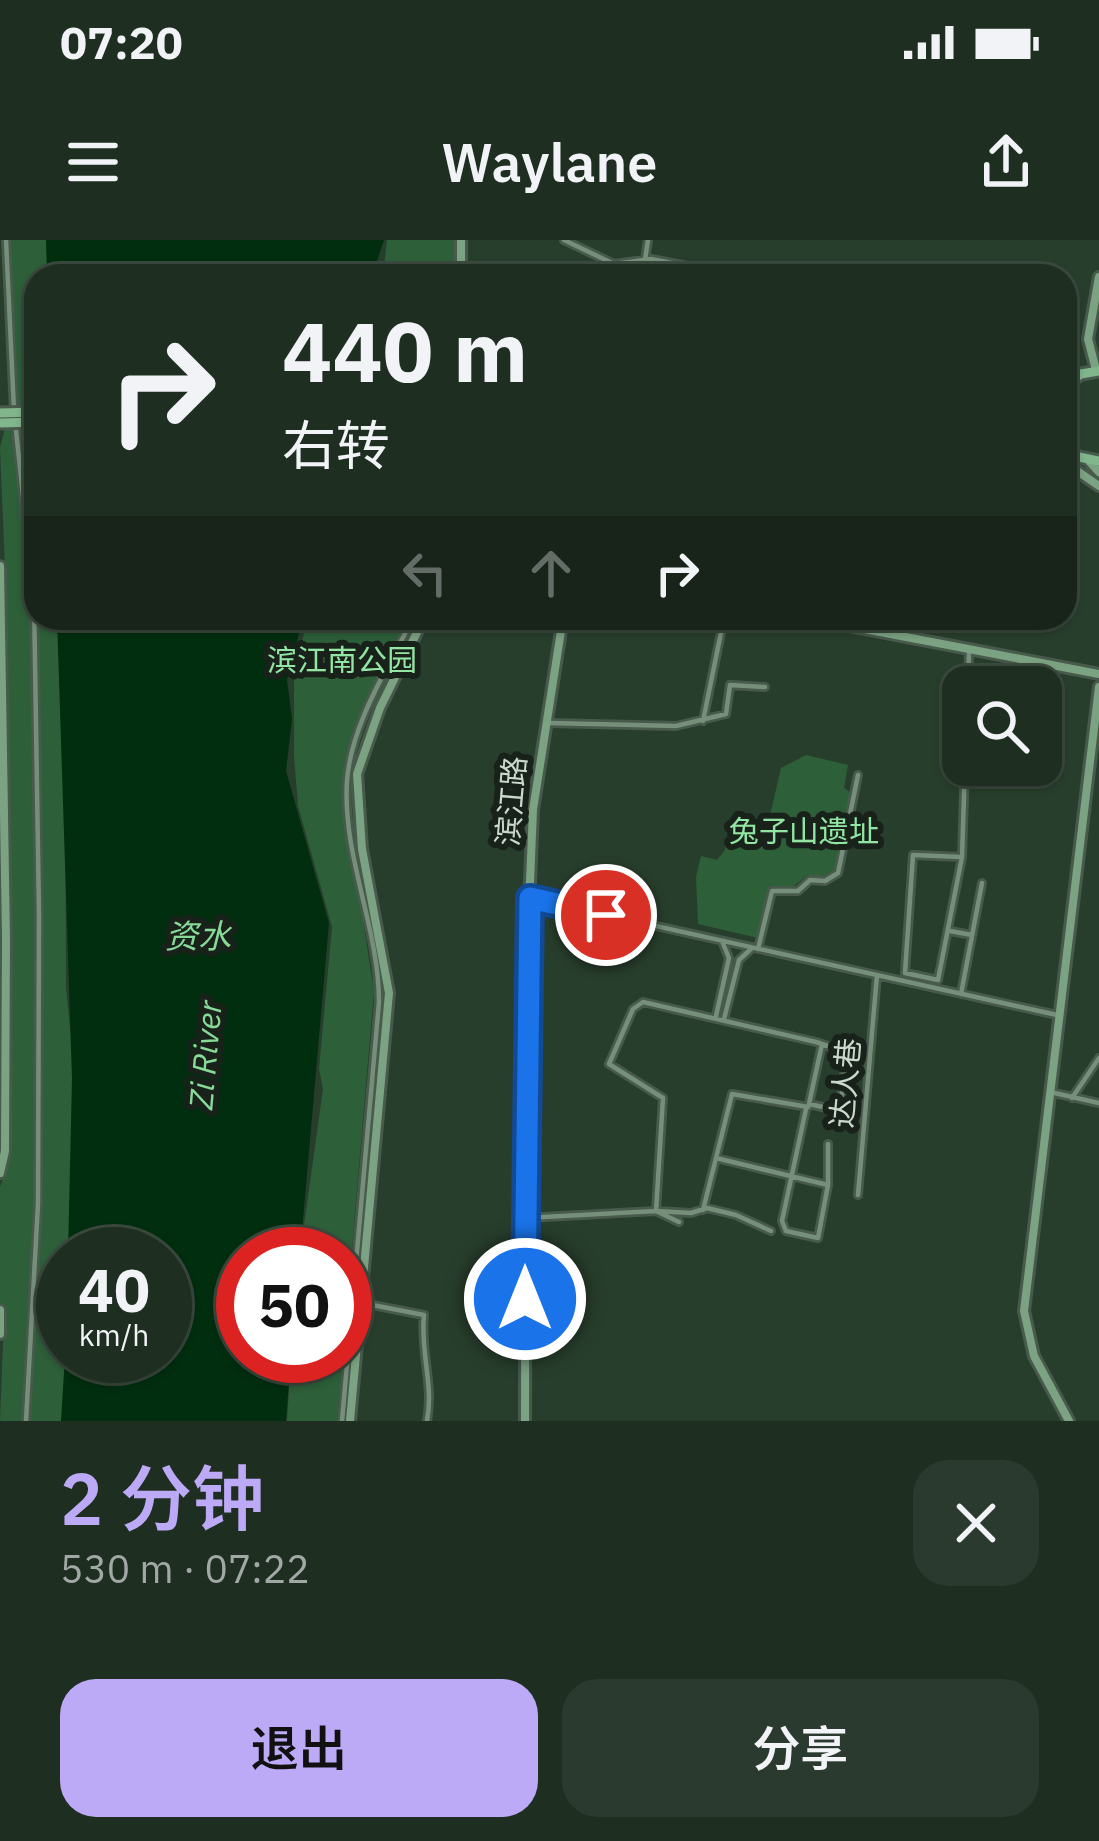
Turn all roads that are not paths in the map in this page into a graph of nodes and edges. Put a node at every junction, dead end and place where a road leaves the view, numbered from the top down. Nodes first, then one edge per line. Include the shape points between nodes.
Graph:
1 (6, 240) edge
2 (564, 240) edge
3 (648, 240) edge
4 (645, 260) junction
5 (668, 264) edge
6 (1099, 277) edge
7 (1098, 370) edge
8 (1077, 372) edge
9 (1081, 374) junction
10 (1077, 377) edge
11 (1080, 462) edge
12 (1099, 472) edge
13 (1099, 485) edge
14 (24, 501) edge
15 (0, 566) edge
16 (34, 630) edge
17 (407, 630) edge
18 (418, 630) edge
19 (561, 630) edge
20 (722, 630) edge
21 (870, 630) edge
22 (969, 649) junction
23 (969, 666) edge
24 (1099, 674) edge
25 (765, 687) dead end
26 (1099, 687) edge
27 (703, 721) junction
28 (544, 723) junction
29 (857, 775) dead end
30 (964, 786) edge
31 (962, 856) junction
32 (982, 883) dead end
33 (530, 898) junction
34 (950, 931) junction
35 (972, 935) junction
36 (3, 937) edge
37 (722, 941) junction
38 (755, 948) junction
39 (878, 975) junction
40 (961, 994) junction
41 (1058, 1016) junction
42 (716, 1017) junction
43 (724, 1019) junction
44 (822, 1044) junction
45 (1099, 1058) edge
46 (1049, 1091) junction
47 (1072, 1098) junction
48 (1099, 1103) edge
49 (808, 1107) junction
50 (828, 1144) dead end
51 (716, 1158) junction
52 (0, 1173) edge
53 (792, 1177) junction
54 (828, 1185) junction
55 (857, 1195) dead end
56 (656, 1210) junction
57 (703, 1210) junction
58 (525, 1218) junction
59 (679, 1222) dead end
60 (369, 1227) edge
61 (771, 1231) dead end
62 (372, 1305) edge
63 (0, 1310) edge
64 (0, 1334) edge
65 (351, 1383) edge
66 (26, 1421) edge
67 (346, 1421) edge
68 (427, 1421) edge
69 (525, 1421) edge
70 (1069, 1421) edge

1 - 14 street
2 - 4 street via 614,264
3 - 4 street
4 - 5 street
6 - 7 street via 1088,339
7 - 9 main road
8 - 9 street
9 - 10 main road
11 - 12 street
11 - 13 street
15 - 36 street
16 - 66 street via 38,1204
17 - 67 street via 362,724 347,780 379,1002
18 - 60 street via 357,774 389,993
19 - 28 street, 滨江路
20 - 27 street
21 - 22 street
22 - 23 street
22 - 24 street
25 - 27 street via 730,685 726,714
26 - 41 street
27 - 28 street
28 - 33 street, 滨江路
29 - 38 street via 838,873 798,891 772,891
30 - 31 street
31 - 34 street
31 - 34 street via 913,855 905,973 938,980
32 - 35 street
33 - 37 street
33 - 58 street, 滨江路
34 - 35 street
35 - 40 street
36 - 52 street
37 - 38 street
37 - 42 street via 729,958
38 - 39 street
38 - 43 street via 739,960
39 - 40 street
39 - 55 street, 达人巷
40 - 41 street
41 - 46 street
42 - 43 street
42 - 56 street via 644,1002 633,1009 609,1064 663,1098
43 - 44 street
44 - 49 street
44 - 49 street via 843,1051 841,1100
45 - 47 street
46 - 47 street
46 - 70 street via 1024,1311 1034,1356
47 - 48 street
49 - 51 street via 732,1094
49 - 53 street
50 - 54 street
51 - 53 street
51 - 57 street
53 - 54 street
53 - 54 street via 786,1231 818,1238
56 - 57 street
56 - 58 street
56 - 59 street
57 - 61 street
58 - 69 street, 滨江路
62 - 68 street via 424,1315
63 - 64 street
65 - 67 street

